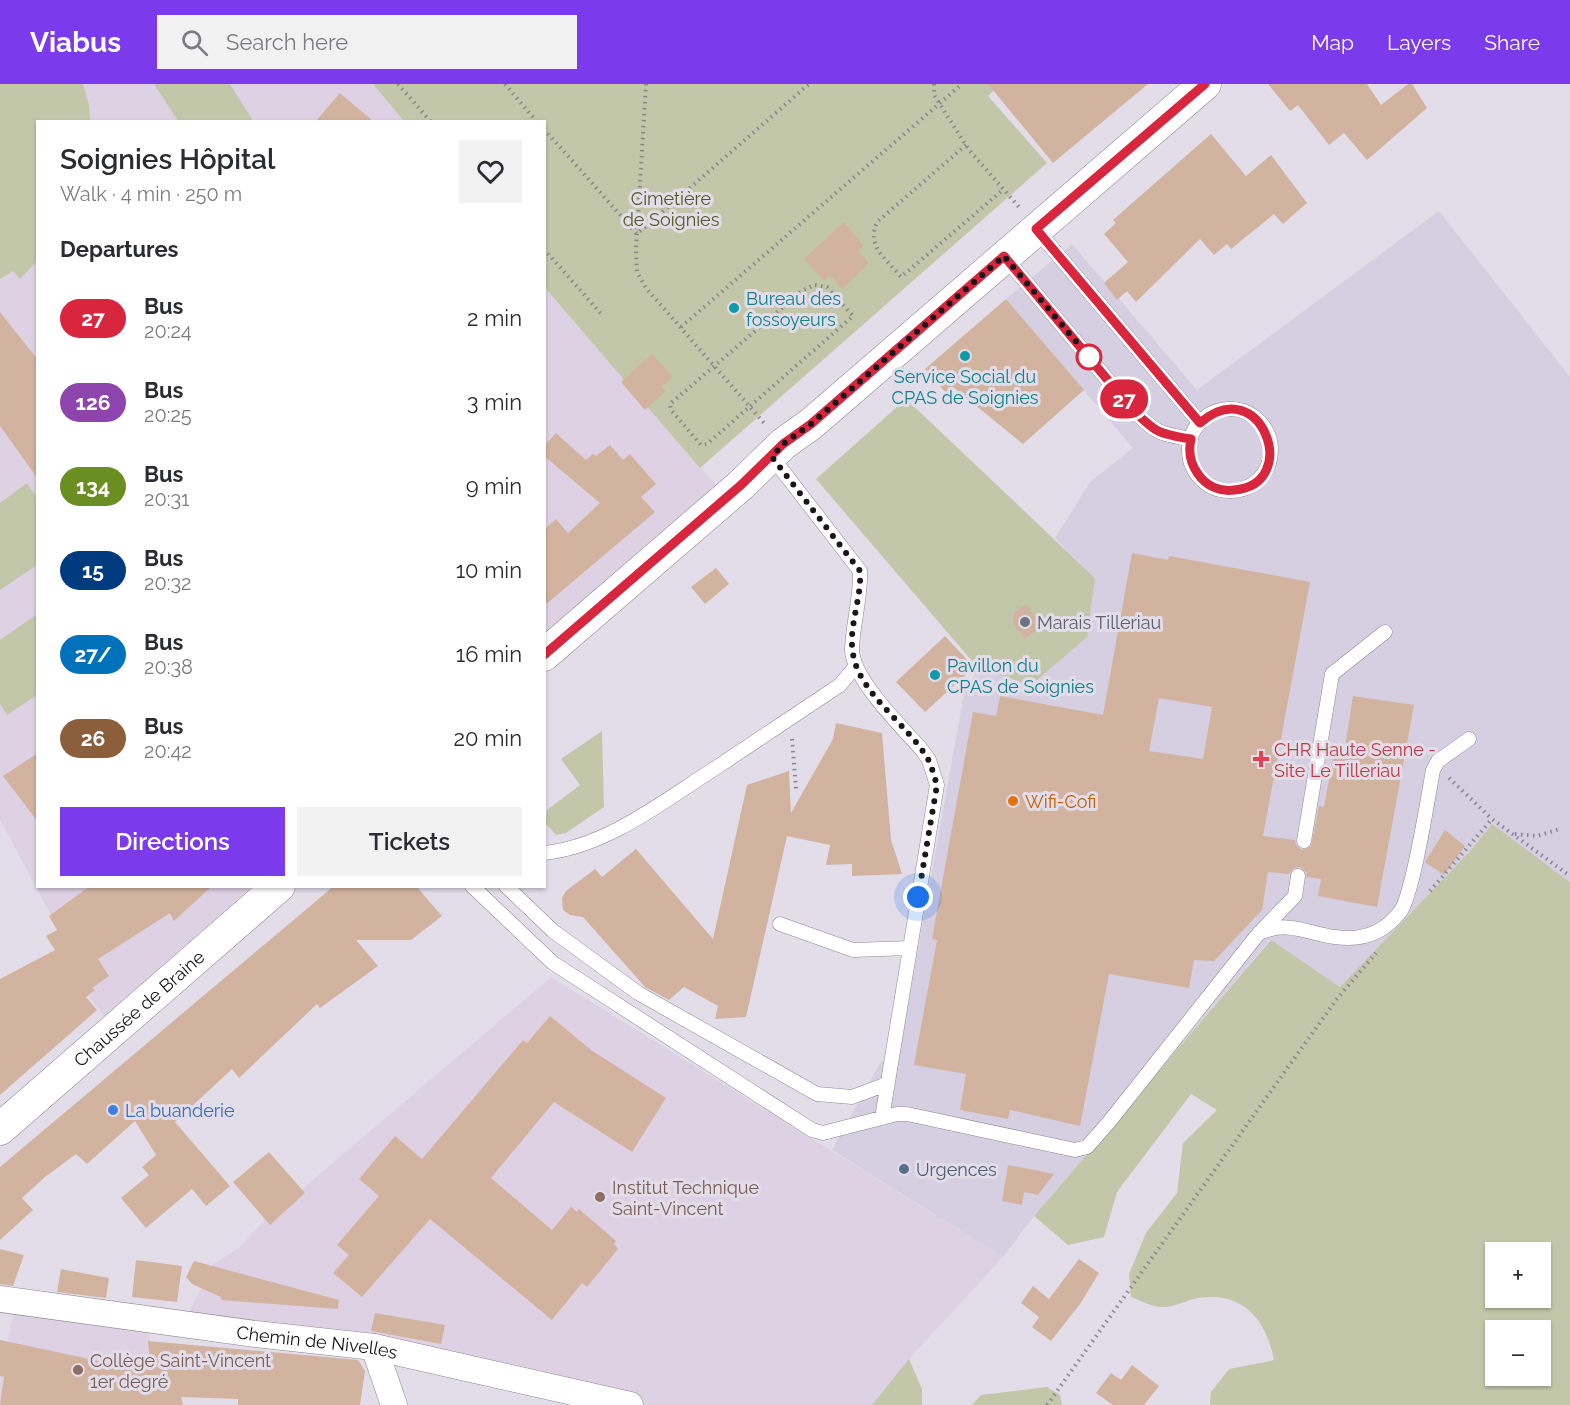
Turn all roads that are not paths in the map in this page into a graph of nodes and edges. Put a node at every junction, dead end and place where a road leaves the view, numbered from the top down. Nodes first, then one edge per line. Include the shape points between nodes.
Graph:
1 (1205, 84) edge
2 (1036, 229) junction
3 (1004, 256) junction
4 (1200, 423) junction
5 (1191, 439) junction
6 (777, 450) junction
7 (1385, 632) dead end
8 (546, 653) edge
9 (856, 666) junction
10 (1469, 739) dead end
11 (1304, 841) dead end
12 (546, 854) edge
13 (1298, 876) dead end
14 (277, 888) edge
15 (474, 888) edge
16 (508, 888) edge
17 (780, 924) dead end
18 (1260, 933) junction
19 (910, 948) junction
20 (887, 1084) junction
21 (882, 1118) junction
22 (0, 1129) edge
23 (0, 1299) edge
24 (374, 1347) junction
25 (394, 1405) edge
26 (630, 1405) edge

1 - 2 street
2 - 3 street
2 - 4 lane
3 - 5 lane via 1153,430
3 - 6 street
4 - 5 lane
4 - 5 lane via 1227,410 1251,415 1264,428 1271,445 1266,470 1248,487 1211,487 1194,469
6 - 8 street
6 - 9 lane via 860,571 852,652
7 - 11 lane via 1332,674
9 - 12 lane via 840,685 622,826 567,851
9 - 19 lane via 922,750 937,785
10 - 18 lane via 1438,761 1433,770 1410,886 1401,911 1380,932 1361,938 1335,937 1288,926
13 - 18 lane via 1295,896
14 - 22 street, Chaussée de Braine
15 - 21 lane via 553,963 812,1130 822,1133
16 - 20 lane via 553,931 638,993 817,1094 852,1097
17 - 19 lane via 853,950
18 - 21 lane via 1087,1147 1075,1150 907,1114
19 - 20 lane
20 - 21 lane
23 - 24 street, Chemin de Nivelles
24 - 25 street
24 - 26 street, Chemin de Nivelles

